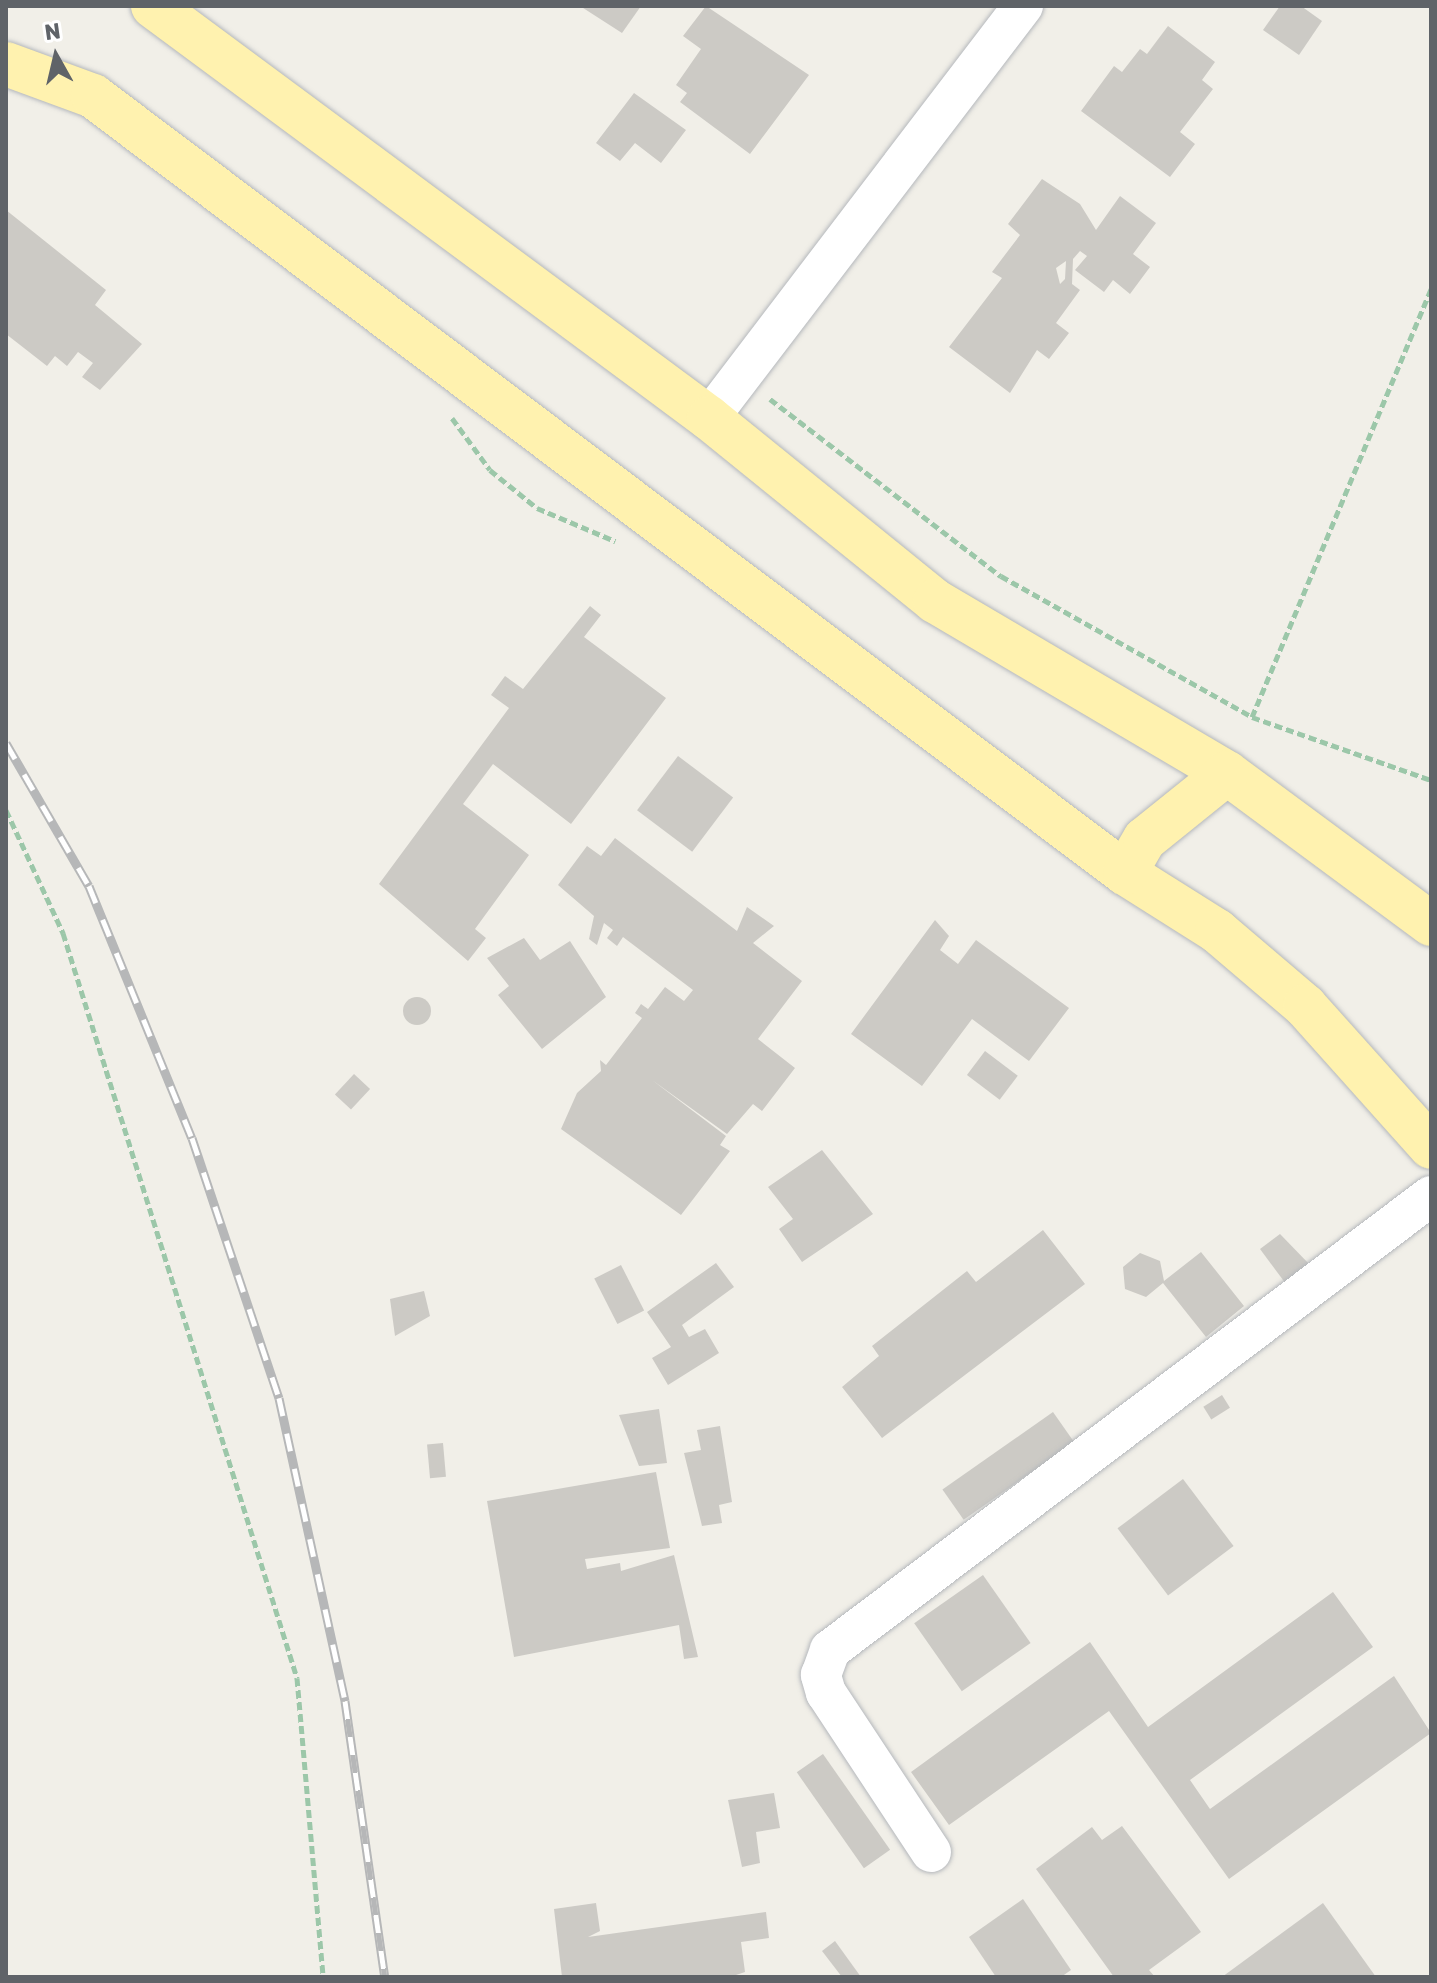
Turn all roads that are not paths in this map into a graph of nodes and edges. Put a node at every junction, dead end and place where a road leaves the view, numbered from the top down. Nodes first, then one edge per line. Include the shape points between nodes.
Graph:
1 (153, 6) edge
2 (1023, 6) edge
3 (6, 64) edge
4 (709, 418) junction
5 (1227, 773) junction
6 (1125, 873) junction
7 (1431, 923) edge
8 (1431, 1147) edge
9 (1431, 1196) edge
10 (931, 1852) dead end

1 - 4 main road
2 - 4 street
3 - 6 main road via 93,96
4 - 5 main road via 935,601
5 - 6 main road via 1145,839
5 - 7 main road
6 - 8 main road via 1217,931 1305,1006
9 - 10 street via 830,1650 821,1675 826,1693

